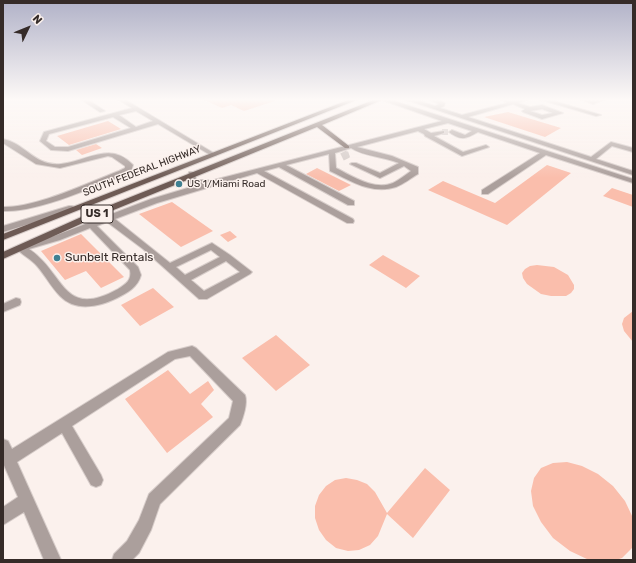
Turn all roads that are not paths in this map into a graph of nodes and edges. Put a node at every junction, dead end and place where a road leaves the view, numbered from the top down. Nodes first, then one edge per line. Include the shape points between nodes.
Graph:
1 (75, 125) edge
2 (130, 125) edge
3 (148, 125) edge
4 (164, 125) edge
5 (289, 125) edge
6 (316, 125) edge
7 (320, 125) edge
8 (428, 125) edge
9 (463, 125) edge
10 (477, 125) edge
11 (487, 125) edge
12 (418, 128) junction
13 (136, 129) junction
14 (478, 130) junction
15 (442, 132) tunnel mouth
16 (452, 132) tunnel mouth
17 (430, 135) junction
18 (526, 138) junction
19 (3, 141) edge
20 (486, 147) dead end
21 (547, 148) junction
22 (352, 149) junction
23 (633, 150) edge
24 (331, 152) junction
25 (214, 155) junction
26 (342, 157) tunnel mouth
27 (594, 157) dead end
28 (334, 160) junction
29 (404, 163) junction
30 (354, 164) tunnel mouth
31 (280, 165) junction
32 (258, 171) junction
33 (631, 173) edge
34 (192, 174) junction
35 (223, 180) junction
36 (633, 180) edge
37 (485, 192) dead end
38 (89, 203) junction
39 (351, 203) dead end
40 (3, 209) edge
41 (108, 218) junction
42 (350, 221) dead end
43 (91, 224) junction
44 (3, 229) edge
45 (3, 237) edge
46 (21, 248) junction
47 (3, 256) edge
48 (227, 257) junction
49 (169, 267) junction
50 (184, 280) junction
51 (16, 302) dead end
52 (3, 308) edge
53 (64, 424) junction
54 (6, 453) edge
55 (96, 480) dead end
56 (27, 500) junction
57 (3, 517) edge
58 (53, 560) edge
59 (120, 560) edge

1 - 13 street via 46,133 43,140 53,149 68,149
2 - 13 street
3 - 13 street
4 - 25 street
5 - 25 main road, SOUTH FEDERAL HIGHWAY / US 1
6 - 34 main road, SOUTH FEDERAL HIGHWAY / US 1
7 - 22 main road
8 - 12 street
9 - 14 street
10 - 18 street
11 - 18 street
12 - 17 street
12 - 22 street
14 - 16 street via 465,136
14 - 21 street
15 - 17 street
17 - 20 street via 427,135 462,154
18 - 21 street
19 - 40 street via 38,163 60,166 114,154 129,165 122,173 62,195 21,209
21 - 33 street
21 - 36 street via 585,165
21 - 37 street
22 - 24 street
22 - 29 street via 386,156
23 - 27 street via 611,144
24 - 28 street
24 - 31 street
25 - 34 main road via 208,163
25 - 38 main road, SOUTH FEDERAL HIGHWAY / US 1
26 - 28 street
28 - 29 street via 333,169 357,181 377,187 396,184 415,172 415,169
29 - 30 street via 380,176
31 - 32 street
31 - 39 street
32 - 35 street
32 - 42 street
34 - 35 street via 191,179 194,182
34 - 46 main road, SOUTH FEDERAL HIGHWAY / US 1
35 - 41 street
38 - 44 street
38 - 45 main road, SOUTH FEDERAL HIGHWAY / US 1
41 - 43 street
41 - 49 street
43 - 46 street via 57,238
43 - 46 street via 136,269 136,276 130,286 109,298 82,303 66,296 37,259
46 - 47 main road, SOUTH FEDERAL HIGHWAY / US 1
48 - 49 street via 212,246
48 - 50 street
48 - 50 street via 247,272 203,296
49 - 50 street
51 - 52 street
53 - 54 street
53 - 55 street
53 - 59 street via 172,355 192,350 240,399 235,421 154,498 133,547
54 - 56 street
56 - 57 street
56 - 58 street

